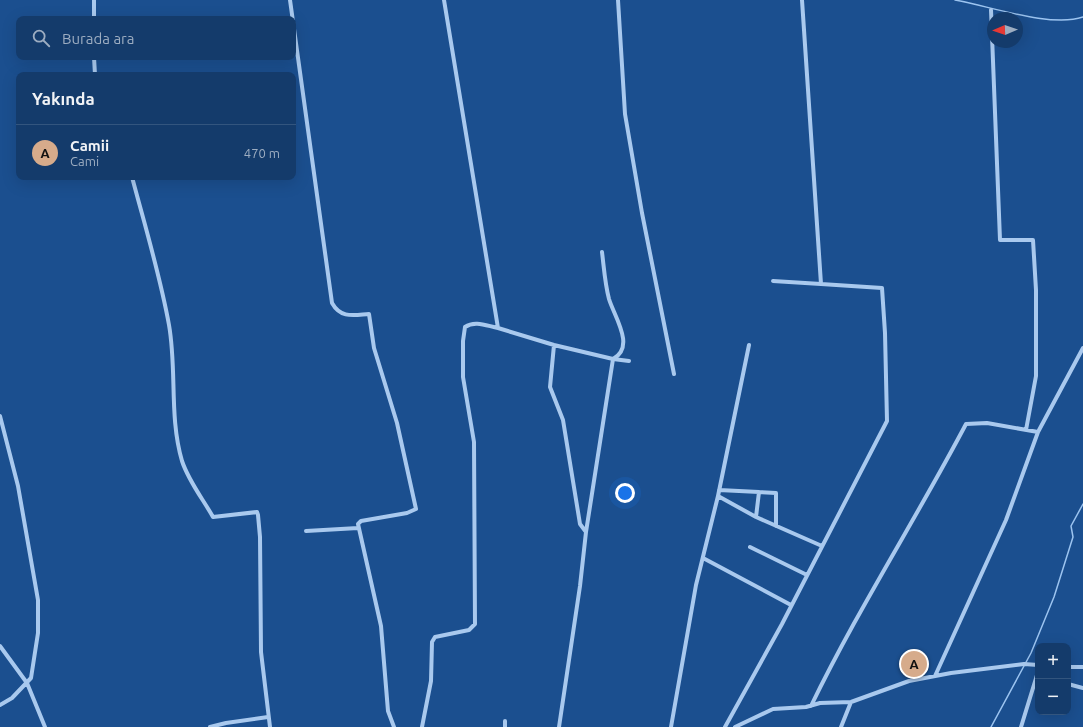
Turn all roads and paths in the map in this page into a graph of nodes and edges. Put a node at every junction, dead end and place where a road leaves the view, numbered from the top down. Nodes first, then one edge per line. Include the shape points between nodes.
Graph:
1 (94, 0) edge
2 (290, 0) edge
3 (444, 0) edge
4 (618, 0) edge
5 (802, 0) edge
6 (990, 10) dead end
7 (94, 16) edge
8 (292, 16) edge
9 (296, 43) edge
10 (94, 60) edge
11 (95, 72) edge
12 (133, 180) edge
13 (602, 252) dead end
14 (773, 281) dead end
15 (821, 284) junction
16 (498, 328) junction
17 (554, 344) junction
18 (749, 345) dead end
19 (1083, 348) edge
20 (614, 359) junction
21 (629, 361) dead end
22 (674, 374) dead end
23 (0, 416) edge
24 (1026, 430) junction
25 (1038, 432) junction
26 (720, 490) junction
27 (759, 492) junction
28 (718, 496) junction
29 (756, 517) junction
30 (776, 526) junction
31 (358, 528) junction
32 (306, 532) dead end
33 (586, 532) junction
34 (750, 546) dead end
35 (822, 546) junction
36 (703, 558) junction
37 (807, 575) junction
38 (792, 605) junction
39 (0, 646) edge
40 (1035, 665) edge
41 (1071, 667) edge
42 (1083, 667) edge
43 (935, 676) junction
44 (1036, 679) edge
45 (27, 683) junction
46 (1071, 685) edge
47 (1083, 688) edge
48 (851, 702) junction
49 (0, 705) edge
50 (811, 706) junction
51 (268, 717) junction
52 (505, 721) dead end
53 (45, 727) edge
54 (210, 727) edge
55 (270, 727) edge
56 (394, 727) edge
57 (422, 727) edge
58 (505, 727) edge
59 (559, 727) edge
60 (671, 727) edge
61 (725, 727) edge
62 (735, 727) edge
63 (841, 727) edge
64 (1021, 727) edge

1 - 7 street
2 - 8 street
3 - 16 street
4 - 22 street via 626,121
5 - 15 street
6 - 24 street via 1000,240 1033,240 1036,364
9 - 31 street via 332,303 344,316 369,314 373,342 397,423 416,509 407,514 361,521
10 - 11 street
12 - 51 street via 169,325 176,436 183,462 213,517 257,512 258,515 261,652
13 - 20 street via 609,300 619,321 623,341 623,350
14 - 15 street
15 - 35 street via 882,288 888,410 887,420
16 - 17 street
16 - 57 street via 471,323 465,327 463,341 463,377 474,442 475,624 469,630 438,635 432,642 431,681
17 - 20 street
17 - 33 street via 551,392 563,420 580,524
18 - 26 street
19 - 25 street
20 - 21 street
20 - 33 street
23 - 45 street via 18,486 38,600 35,661 31,678
24 - 25 street
24 - 50 street via 987,423 966,424 929,494 841,644
25 - 43 street via 1006,520
26 - 27 street
26 - 28 street
27 - 29 street
27 - 30 street via 776,493
28 - 29 street
28 - 36 street
29 - 30 street
30 - 35 street
31 - 32 street
31 - 56 street via 382,626 388,711
33 - 59 street
34 - 37 street
35 - 37 street
36 - 38 street
36 - 60 street
37 - 38 street
38 - 61 street
39 - 45 street
40 - 43 street
41 - 42 street
43 - 48 street via 909,681
44 - 64 street
45 - 49 street via 12,698
45 - 53 street
46 - 47 street
48 - 50 street via 820,703
48 - 63 street
50 - 62 street via 773,709
51 - 54 street
51 - 55 street
52 - 58 street

